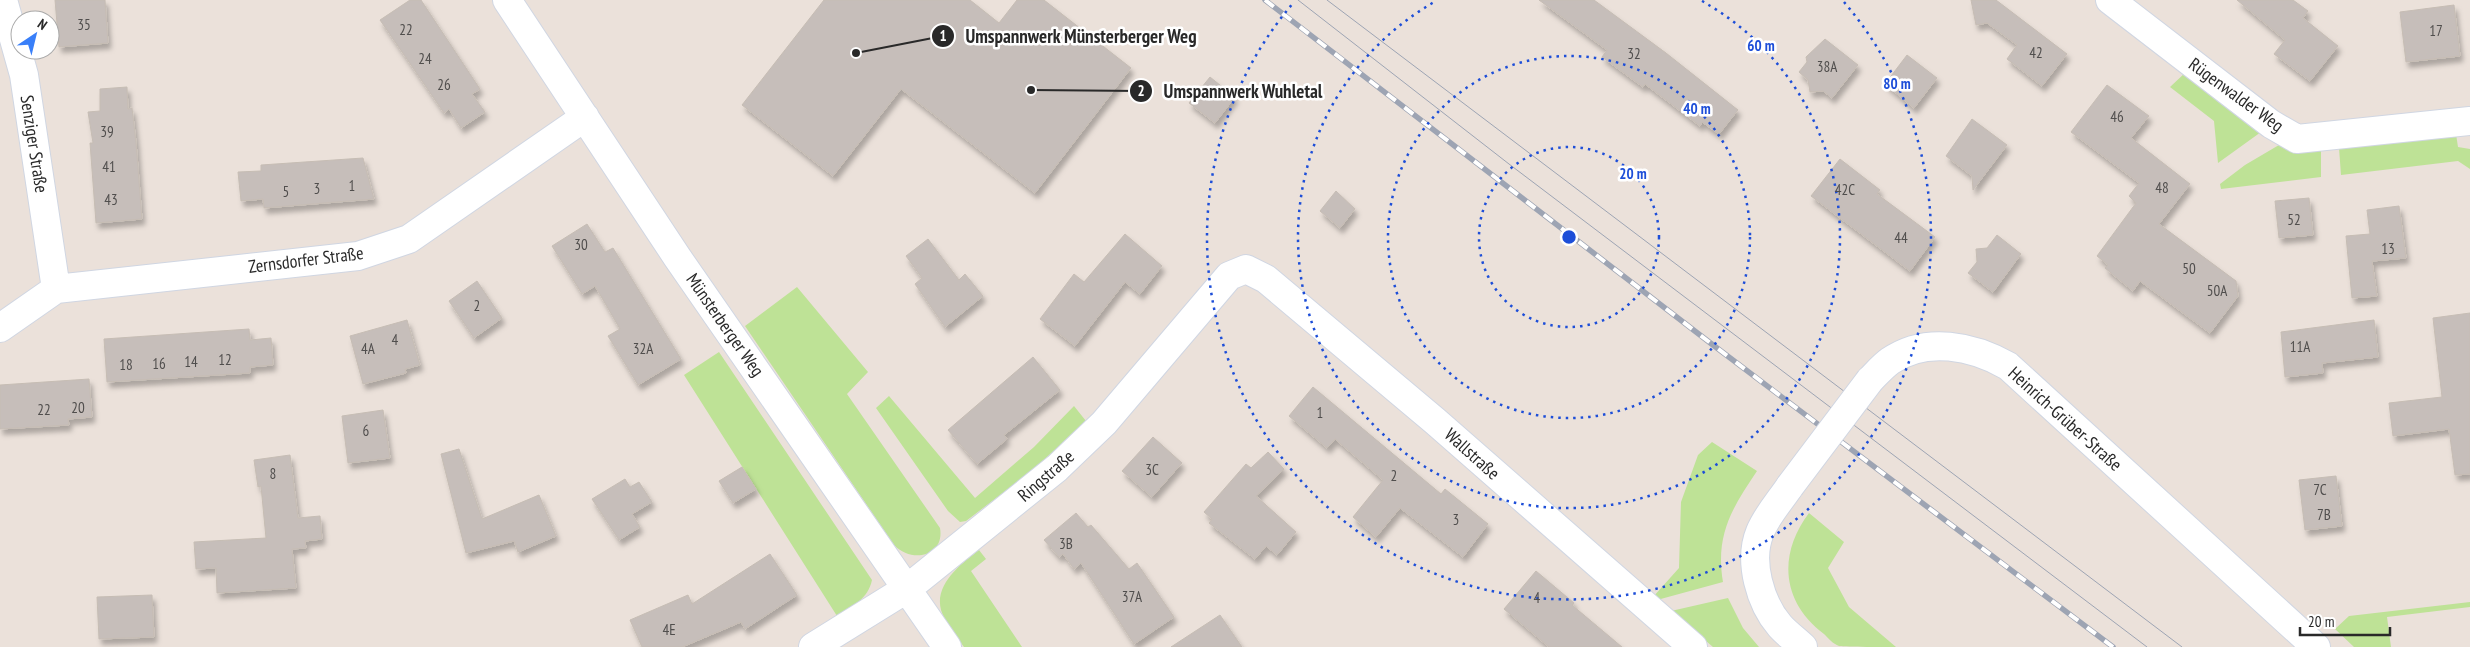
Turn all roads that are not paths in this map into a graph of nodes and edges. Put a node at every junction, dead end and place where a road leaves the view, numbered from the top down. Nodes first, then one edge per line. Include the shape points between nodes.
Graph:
1 (3, 0) edge
2 (507, 0) edge
3 (2110, 0) edge
4 (585, 117) junction
5 (2470, 121) edge
6 (1246, 269) joint
7 (56, 289) junction
8 (0, 328) edge
9 (908, 588) junction
10 (813, 647) edge
11 (947, 647) edge
12 (1693, 647) edge
13 (1803, 647) edge
14 (2316, 647) edge

1 - 7 street, Senziger Straße via 24,75
2 - 4 street, Münsterberger Weg
3 - 5 street, Rügenwalder Weg via 2271,124 2297,139
4 - 7 street, Zernsdorfer Straße via 409,239 358,256
4 - 9 street, Münsterberger Weg via 677,257
6 - 9 street, Ringstraße via 1229,276 1104,423 1057,468
6 - 12 street, Wallstraße via 1266,279 1397,389
7 - 8 street, Zernsdorfer Straße
9 - 10 street, Ringstraße
9 - 11 street, Münsterberger Weg
13 - 14 street, Heinrich-Grüber-Straße, bridge via 1780,626 1762,595 1756,563 1760,534 1790,486 1870,380 1890,361 1918,348 1937,346 1977,352 2002,363

